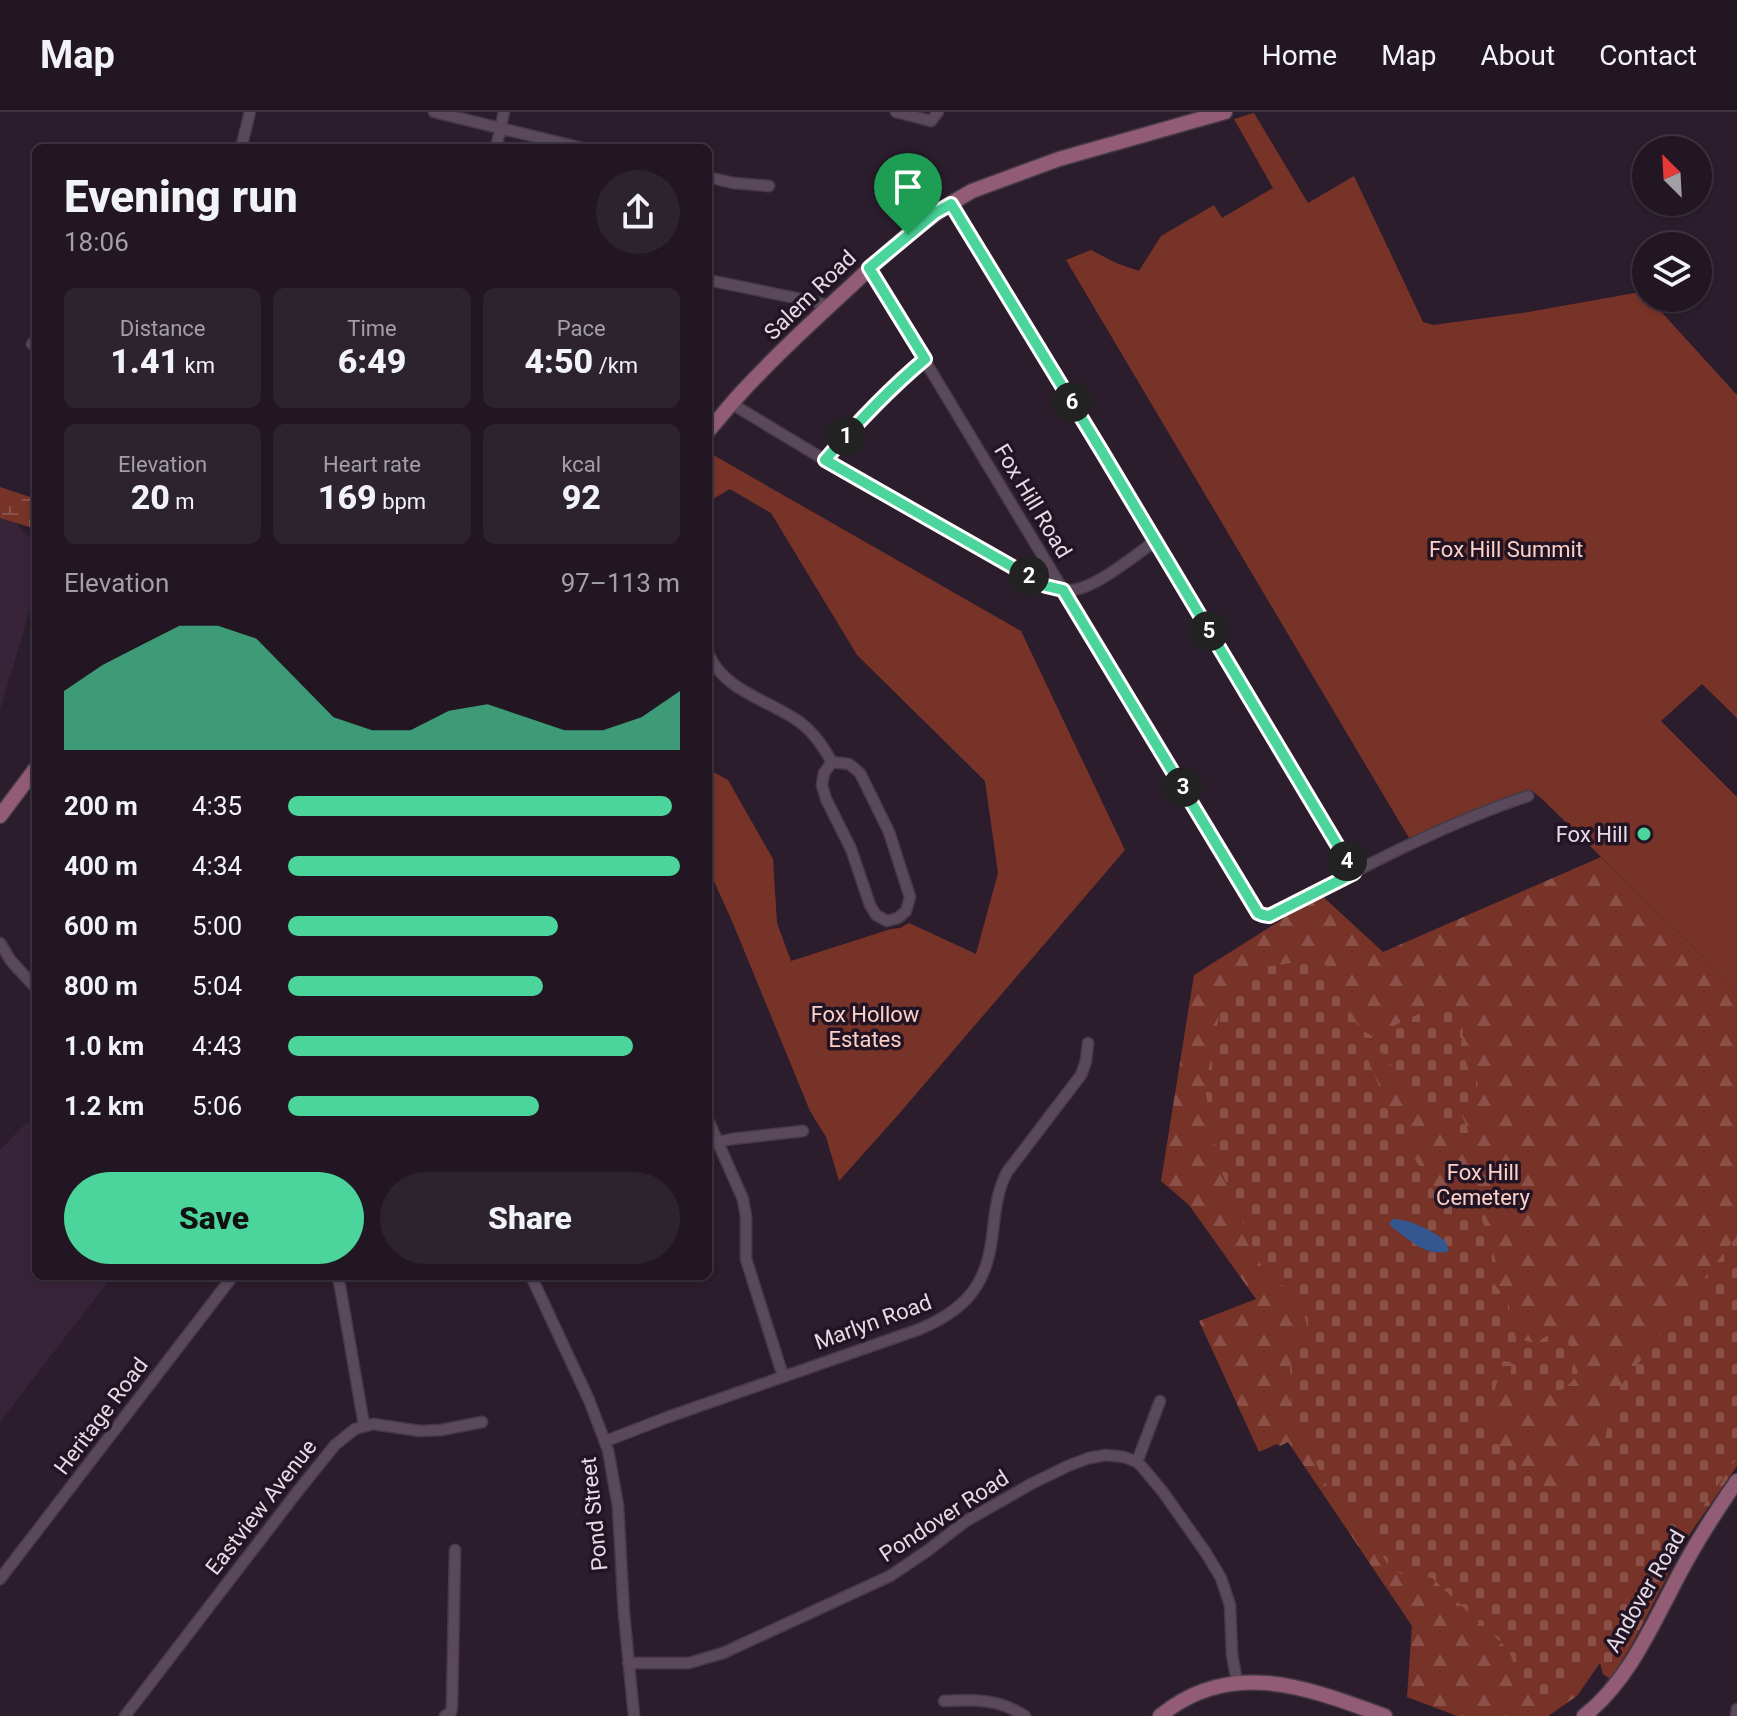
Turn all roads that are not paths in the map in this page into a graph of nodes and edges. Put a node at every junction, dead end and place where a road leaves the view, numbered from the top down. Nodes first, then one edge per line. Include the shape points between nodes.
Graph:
1 (250, 112) edge
2 (434, 112) edge
3 (504, 112) edge
4 (896, 112) edge
5 (1225, 112) edge
6 (935, 116) edge
7 (501, 129) junction
8 (242, 144) edge
9 (497, 144) edge
10 (565, 144) edge
11 (712, 178) edge
12 (769, 186) dead end
13 (951, 204) junction
14 (869, 268) junction
15 (712, 281) edge
16 (830, 305) junction
17 (925, 359) junction
18 (732, 404) junction
19 (712, 426) edge
20 (825, 460) junction
21 (1155, 541) junction
22 (1063, 590) junction
23 (712, 661) edge
24 (832, 762) junction
25 (32, 773) edge
26 (1528, 796) dead end
27 (0, 816) edge
28 (1354, 873) junction
29 (0, 943) edge
30 (32, 984) edge
31 (1088, 1043) dead end
32 (803, 1131) dead end
33 (713, 1143) edge
34 (230, 1280) edge
35 (338, 1280) edge
36 (533, 1280) edge
37 (783, 1376) junction
38 (1160, 1401) dead end
39 (482, 1422) dead end
40 (364, 1425) junction
41 (606, 1441) junction
42 (1137, 1462) junction
43 (1737, 1481) edge
44 (455, 1550) dead end
45 (0, 1579) edge
46 (628, 1663) junction
47 (1237, 1682) junction
48 (944, 1701) dead end
49 (1737, 1709) edge
50 (448, 1714) edge
51 (125, 1716) edge
52 (634, 1716) edge
53 (1025, 1716) edge
54 (1160, 1716) edge
55 (1385, 1716) edge
56 (1584, 1716) edge
57 (1736, 1716) edge

1 - 8 street
2 - 7 street
3 - 7 street
4 - 6 street
5 - 13 main road, Salem Road via 1059,159
7 - 9 street
7 - 10 street
11 - 12 street
13 - 14 main road, Salem Road
13 - 21 street
14 - 16 main road, Salem Road
14 - 17 street, Fox Hill Road
15 - 16 street
16 - 18 main road, Salem Road
17 - 20 street
17 - 22 street, Fox Hill Road
18 - 19 main road, Salem Road
18 - 20 street
20 - 22 street via 1046,586
21 - 22 street via 1105,576
21 - 28 street
22 - 28 street, Fox Hill Road via 1258,913 1269,916
23 - 24 street via 743,691 809,730
24 - 24 street via 849,764 860,773 889,832 910,897 898,918 887,921 870,905 822,785
25 - 27 main road
26 - 28 street
29 - 30 street
31 - 37 street, Marlyn Road via 1081,1075 1007,1172 995,1208 988,1261 963,1303 920,1329
32 - 33 street
33 - 37 street via 743,1199 746,1259
34 - 45 street, Heritage Road
35 - 40 street
36 - 41 street, Pond Street
37 - 41 street, Marlyn Road
38 - 42 street
39 - 40 street via 420,1431
40 - 51 street, Eastview Avenue via 335,1445
41 - 46 street, Pond Street via 618,1506
42 - 46 street, Pondover Road via 1106,1455 1070,1465 974,1515 890,1576 714,1657 683,1664
42 - 47 street via 1224,1584
43 - 56 main road, Andover Road via 1632,1660
44 - 50 street
46 - 52 street, Pond Street
47 - 54 main road via 1196,1693
47 - 55 main road via 1290,1686
48 - 53 street via 990,1701
49 - 57 street

